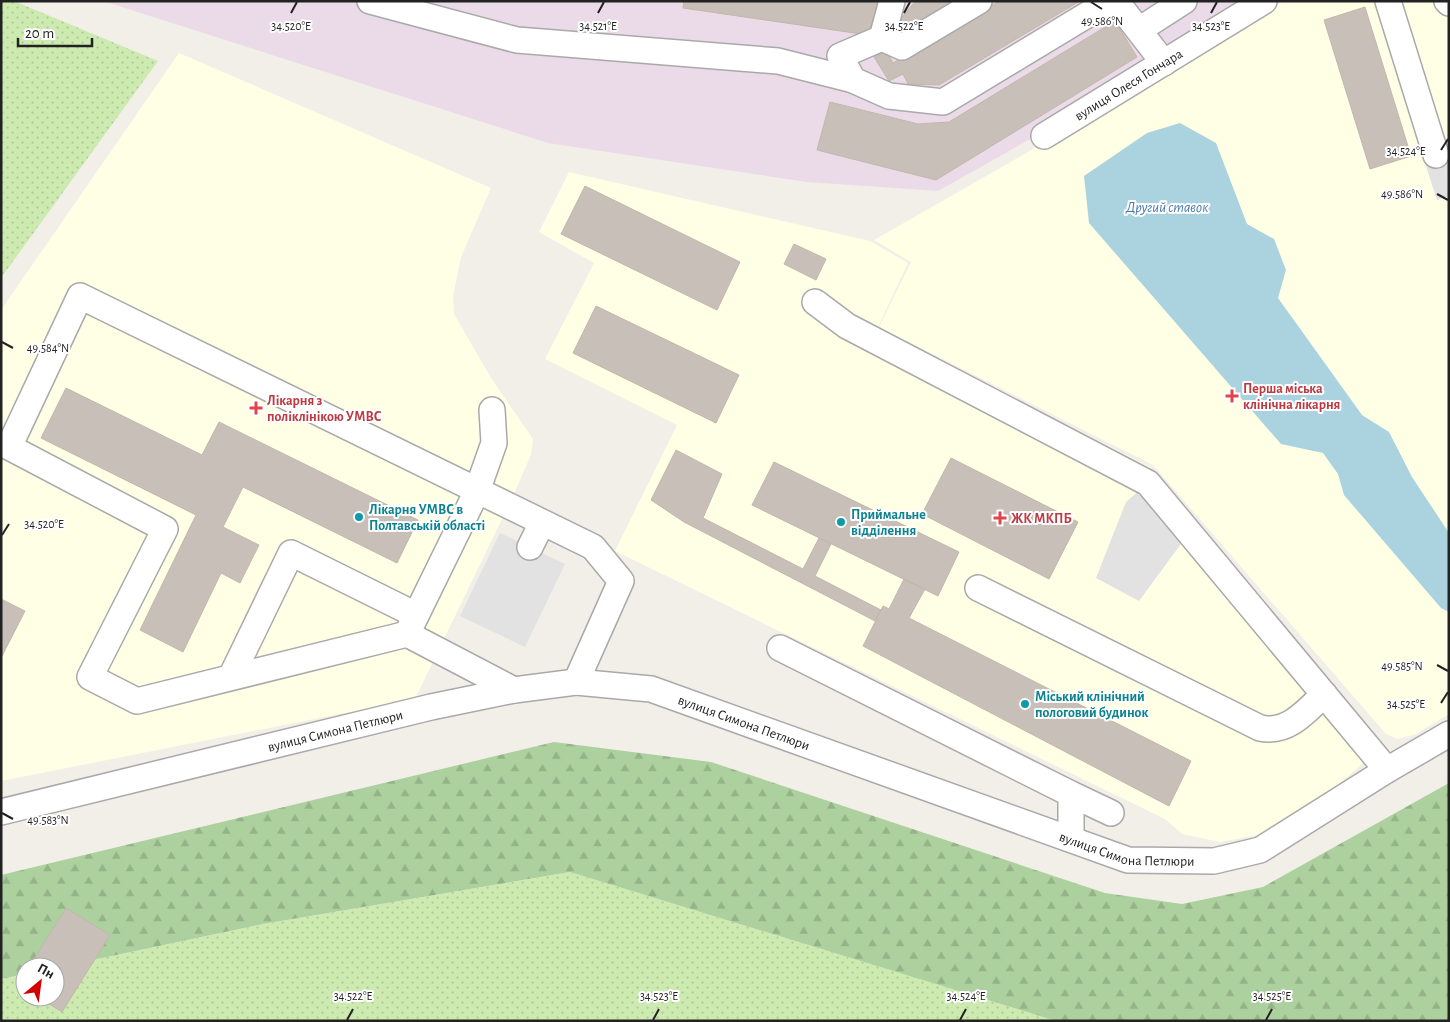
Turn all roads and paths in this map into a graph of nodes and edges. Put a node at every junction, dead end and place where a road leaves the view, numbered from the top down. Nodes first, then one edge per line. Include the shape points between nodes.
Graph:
1 (370, 1) edge
2 (892, 1) edge
3 (979, 1) edge
4 (1110, 1) edge
5 (1116, 1) edge
6 (1184, 1) edge
7 (1388, 1) edge
8 (1259, 5) edge
9 (1139, 30) junction
10 (882, 38) junction
11 (1164, 63) junction
12 (853, 80) junction
13 (1044, 136) dead end
14 (1436, 156) dead end
15 (815, 302) dead end
16 (492, 410) dead end
17 (478, 491) junction
18 (542, 523) junction
19 (530, 547) dead end
20 (978, 588) dead end
21 (411, 624) junction
22 (780, 648) dead end
23 (231, 676) junction
24 (576, 682) junction
25 (514, 690) junction
26 (1324, 694) junction
27 (1449, 734) edge
28 (1387, 770) junction
29 (1071, 794) junction
30 (1, 812) edge
31 (1111, 812) dead end
32 (1071, 839) junction

1 - 12 street via 517,40 778,61
2 - 10 street
3 - 10 street via 902,47
4 - 12 street via 943,102 889,96
5 - 9 street
6 - 9 street
7 - 14 street
8 - 11 street, вулиця Олеся Гончара
9 - 11 street
10 - 12 street via 840,56
11 - 13 street, вулиця Олеся Гончара
15 - 26 street via 847,326 1148,484
16 - 17 street via 494,443
17 - 18 street
17 - 21 street
17 - 23 street via 80,296 9,447 165,529 90,677 137,701
18 - 19 street
18 - 24 street via 592,547 621,581
20 - 26 street via 1260,728 1275,730 1288,725
21 - 23 street
21 - 23 street via 291,553
21 - 25 street
22 - 29 street
24 - 25 street, вулиця Симона Петлюри
24 - 32 street, вулиця Симона Петлюри via 651,689
25 - 30 street, вулиця Симона Петлюри
26 - 28 street
27 - 28 street, вулиця Симона Петлюри
28 - 32 street, вулиця Симона Петлюри via 1260,850 1214,861 1128,860
29 - 31 street
29 - 32 street

